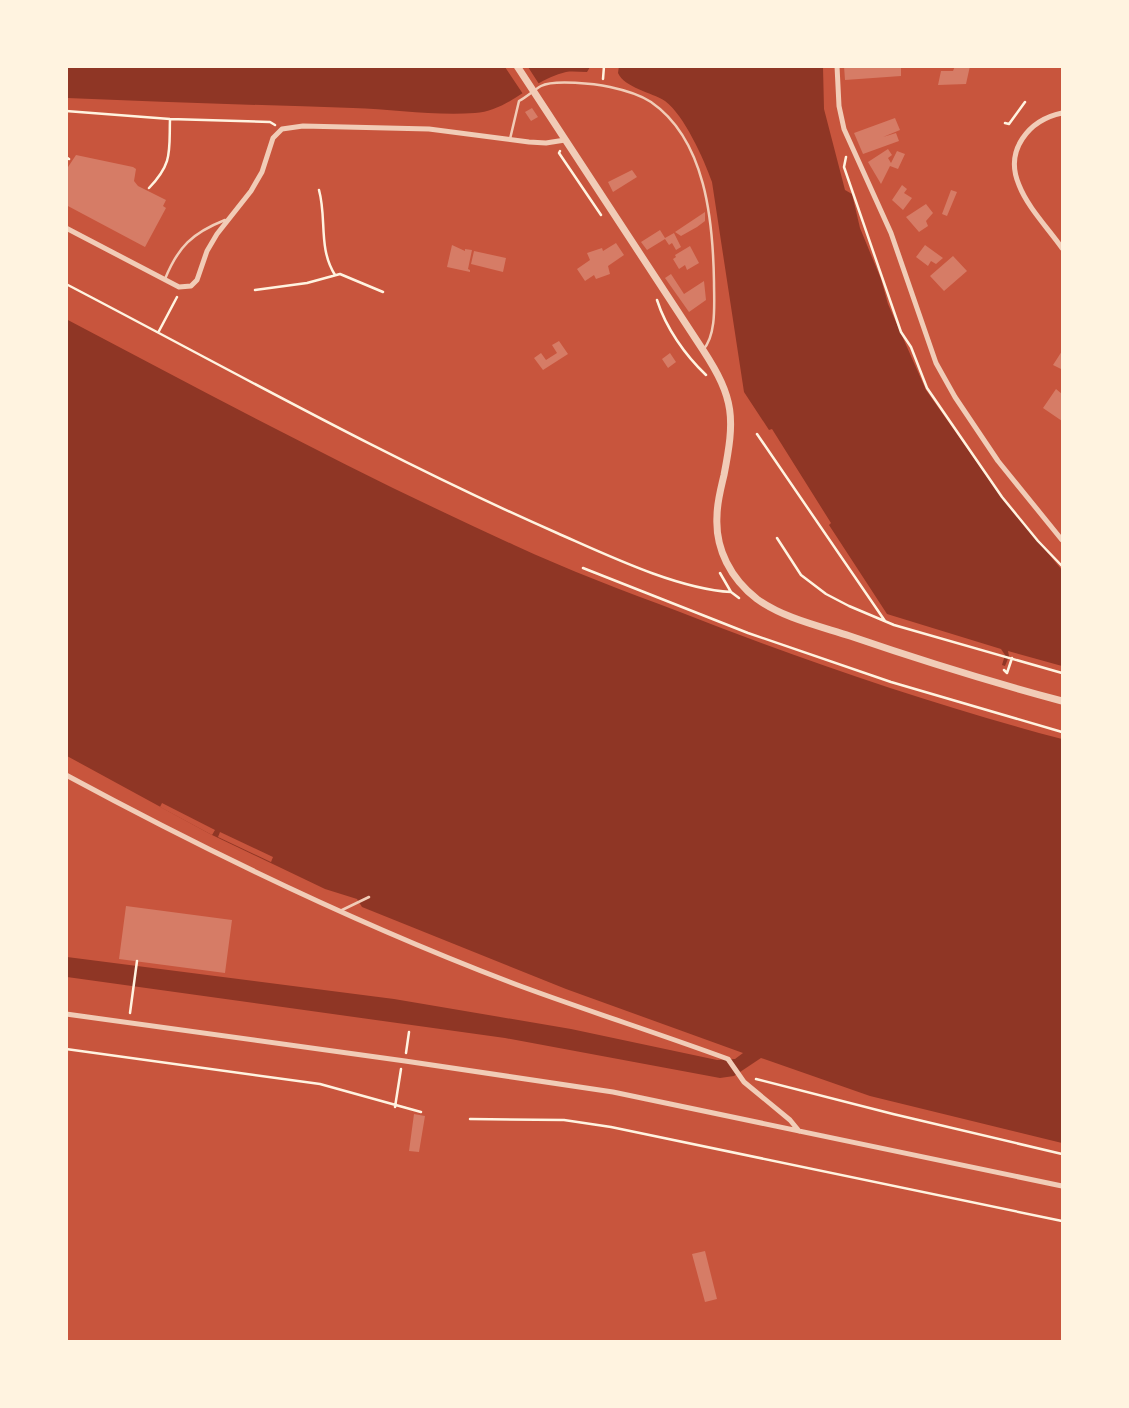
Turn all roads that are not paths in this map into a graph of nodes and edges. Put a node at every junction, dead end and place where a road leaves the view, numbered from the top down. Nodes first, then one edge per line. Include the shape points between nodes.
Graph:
1 (517, 66) edge
2 (837, 66) edge
3 (1062, 113) edge
4 (510, 139) junction
5 (565, 140) junction
6 (228, 219) junction
7 (66, 228) edge
8 (1062, 248) edge
9 (165, 279) junction
10 (703, 349) junction
11 (1062, 540) edge
12 (1062, 702) edge
13 (66, 775) edge
14 (369, 897) dead end
15 (340, 911) junction
16 (66, 1014) edge
17 (799, 1131) junction
18 (1062, 1186) edge

1 - 5 street
2 - 11 street via 840,115 851,148 882,211 942,375 998,461
3 - 8 street via 1033,125 1020,142 1015,163 1019,187
4 - 5 street
4 - 6 street via 429,129 292,126 273,138 262,172
4 - 10 lane via 519,101 543,85 584,84 621,90 649,101 677,127 706,198 714,295 710,340
5 - 10 street
6 - 9 lane via 203,229 187,242
6 - 9 street via 191,286 179,287
7 - 9 street
10 - 12 street via 723,385 732,422 717,516 719,544 728,567 746,589 771,608 797,619
13 - 15 street
14 - 15 lane
15 - 17 street via 522,986 728,1059 744,1082
16 - 17 street via 613,1092
17 - 18 street

